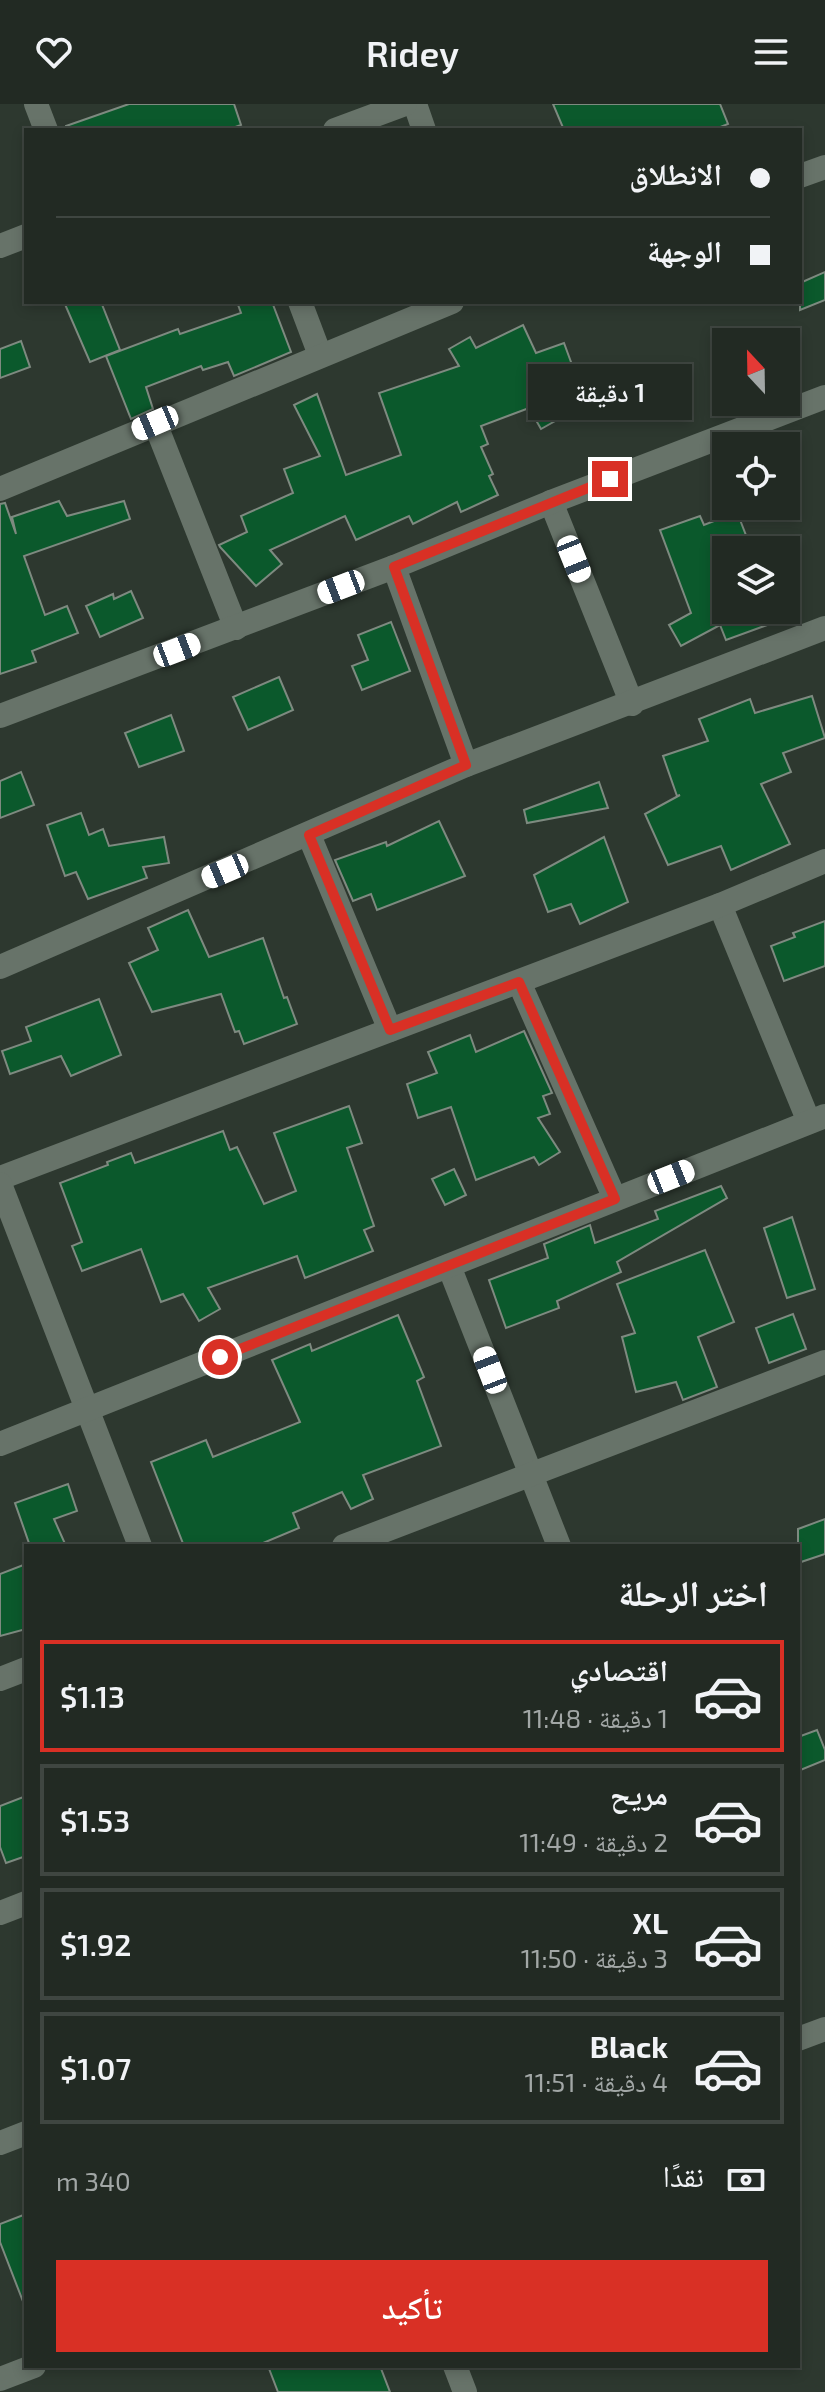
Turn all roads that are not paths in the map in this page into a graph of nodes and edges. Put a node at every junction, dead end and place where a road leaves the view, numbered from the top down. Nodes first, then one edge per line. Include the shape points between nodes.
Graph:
1 (36, 104) edge
2 (405, 104) edge
3 (415, 104) edge
4 (45, 128) edge
5 (340, 128) edge
6 (423, 128) edge
7 (825, 167) edge
8 (802, 175) edge
9 (24, 237) edge
10 (0, 246) edge
11 (301, 304) edge
12 (447, 304) edge
13 (320, 355) junction
14 (823, 405) edge
15 (155, 423) junction
16 (0, 489) edge
17 (551, 502) junction
18 (394, 567) junction
19 (236, 628) junction
20 (823, 636) edge
21 (632, 704) junction
22 (0, 716) edge
23 (466, 765) junction
24 (309, 835) junction
25 (825, 861) edge
26 (720, 905) junction
27 (0, 967) edge
28 (519, 982) junction
29 (390, 1030) junction
30 (817, 1119) edge
31 (0, 1181) edge
32 (615, 1199) junction
33 (4, 1209) edge
34 (449, 1266) junction
35 (825, 1362) edge
36 (89, 1409) junction
37 (0, 1444) edge
38 (531, 1474) junction
39 (139, 1544) edge
40 (349, 1544) edge
41 (558, 1544) edge
42 (24, 1670) edge
43 (0, 1679) edge
44 (24, 1904) edge
45 (0, 1913) edge
46 (825, 2029) edge
47 (800, 2038) edge
48 (24, 2134) edge
49 (0, 2143) edge
50 (29, 2368) edge
51 (456, 2368) edge
52 (0, 2379) edge
53 (465, 2392) edge

1 - 4 street
2 - 5 street
3 - 6 street
7 - 8 street
9 - 10 street
11 - 13 street
12 - 13 street
13 - 15 street
14 - 17 street
15 - 16 street
15 - 19 street
17 - 18 street
17 - 21 street
18 - 19 street
18 - 23 street
19 - 22 street
20 - 21 street
21 - 23 street
23 - 24 street
24 - 27 street
24 - 29 street
25 - 26 street
26 - 28 street
26 - 30 street
28 - 29 street
28 - 32 street
29 - 31 street
30 - 32 street
31 - 33 street
32 - 34 street
33 - 36 street
34 - 36 street
34 - 38 street
35 - 38 street
36 - 37 street
36 - 39 street
38 - 40 street
38 - 41 street
42 - 43 street
44 - 45 street
46 - 47 street
48 - 49 street
50 - 52 street
51 - 53 street

